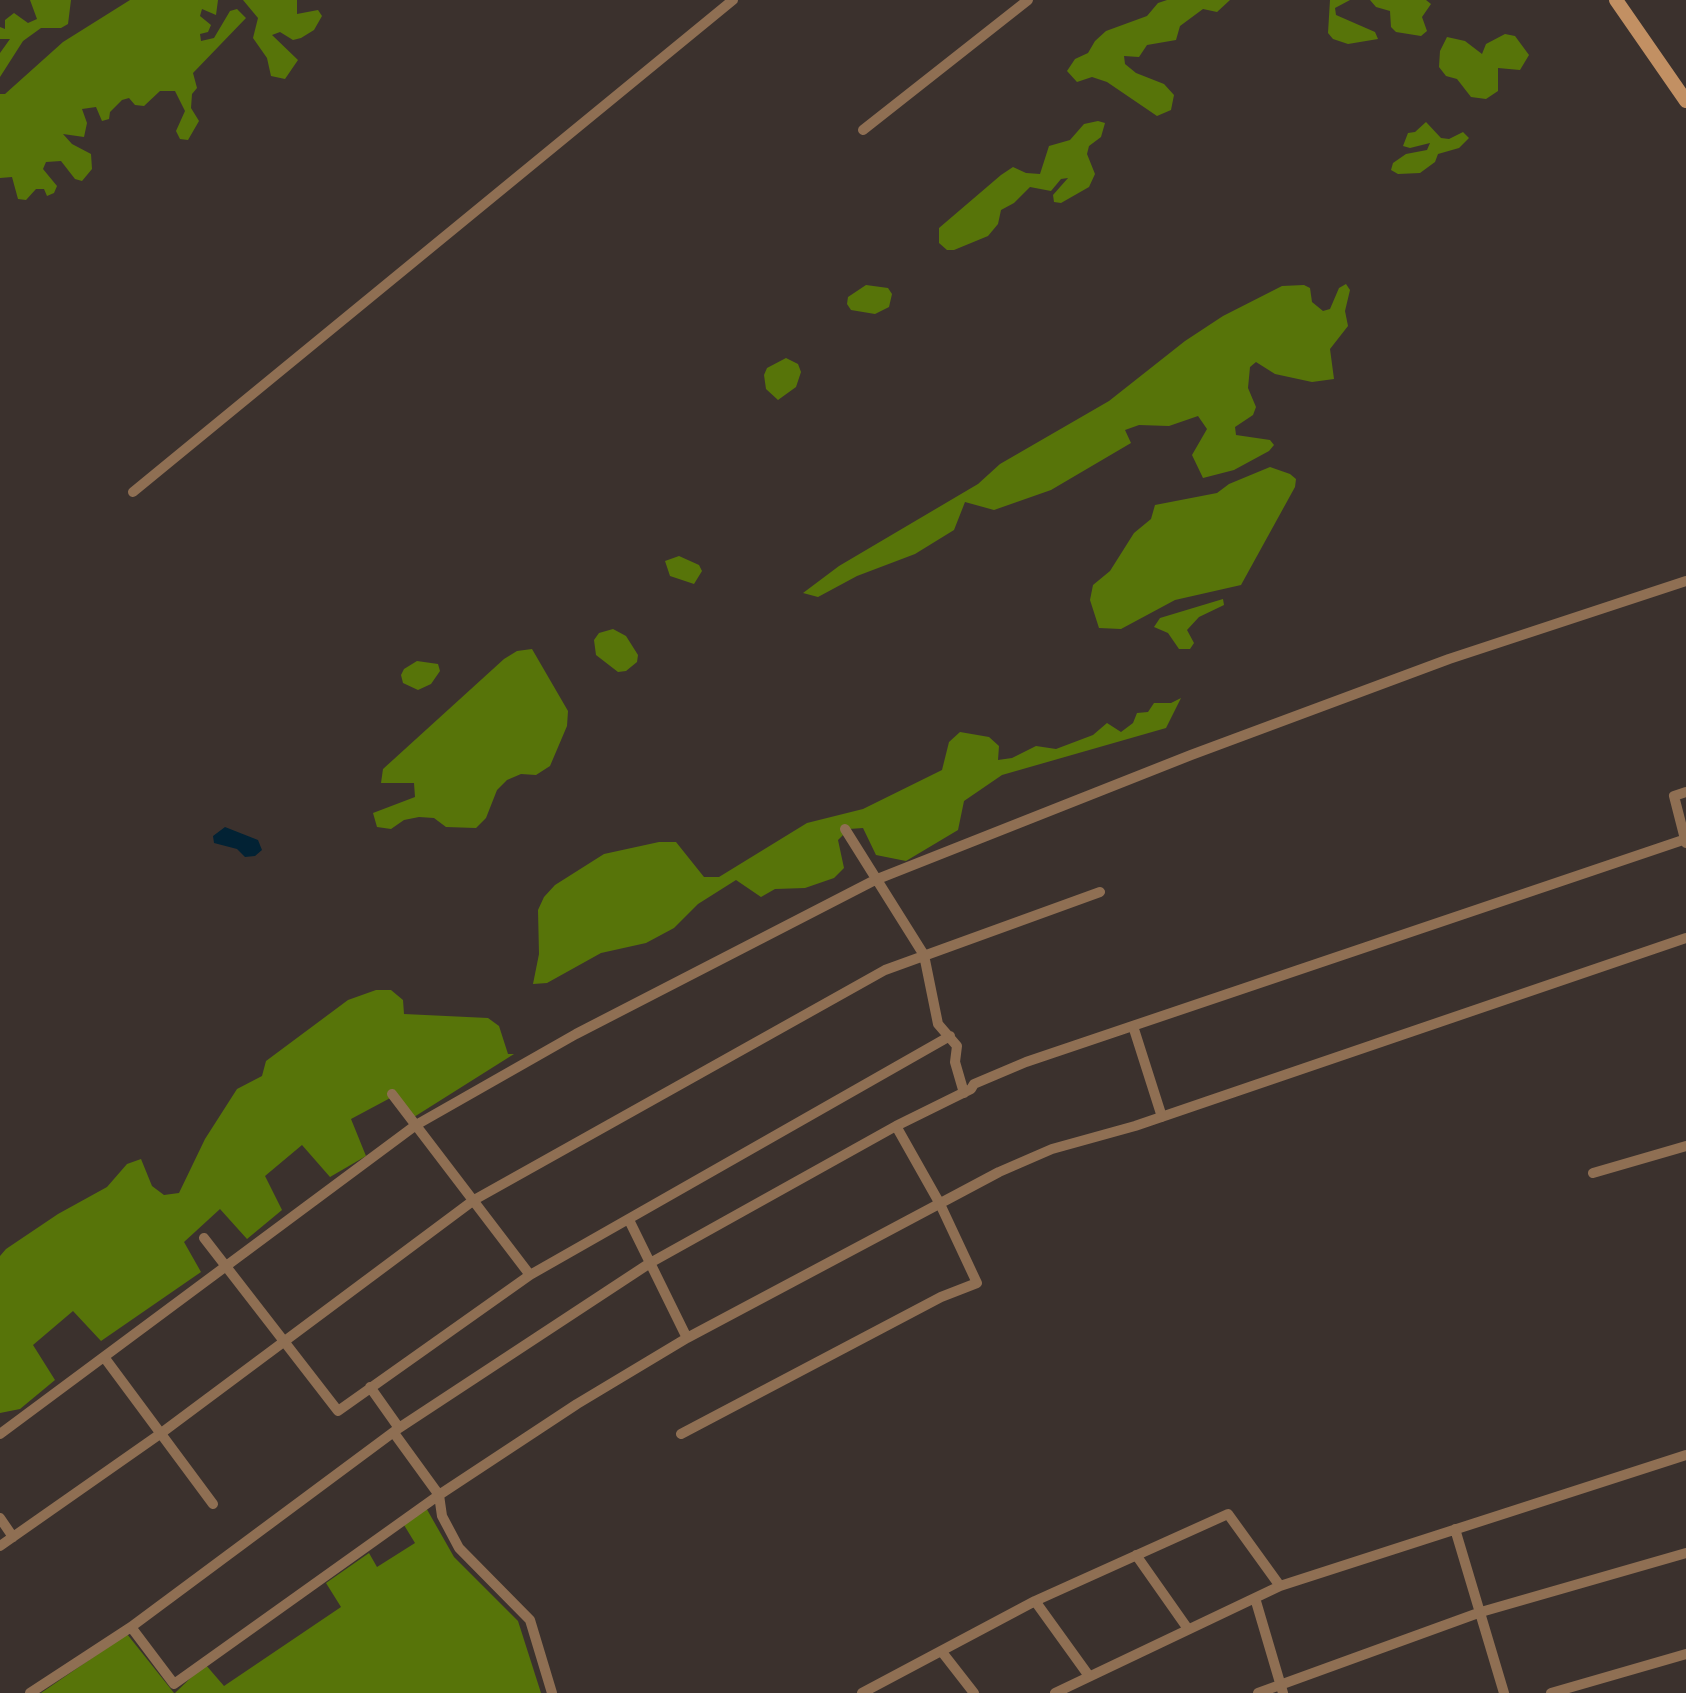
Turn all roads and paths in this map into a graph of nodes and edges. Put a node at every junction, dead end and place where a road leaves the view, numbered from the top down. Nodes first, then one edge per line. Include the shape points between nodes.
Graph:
1 (733, 0) edge
2 (1028, 0) edge
3 (1616, 0) edge
4 (1686, 101) edge
5 (863, 130) dead end
6 (133, 492) dead end
7 (1686, 581) edge
8 (1686, 792) edge
9 (845, 829) dead end
10 (1686, 842) edge
11 (875, 880) junction
12 (1100, 892) dead end
13 (1686, 938) edge
14 (924, 955) junction
15 (1134, 1029) junction
16 (950, 1036) junction
17 (967, 1091) junction
18 (392, 1094) dead end
19 (1162, 1117) junction
20 (416, 1125) junction
21 (896, 1126) junction
22 (1686, 1146) edge
23 (1593, 1173) dead end
24 (474, 1200) junction
25 (940, 1204) junction
26 (629, 1220) junction
27 (204, 1238) dead end
28 (650, 1263) junction
29 (227, 1267) junction
30 (530, 1275) junction
31 (687, 1338) junction
32 (284, 1342) junction
33 (104, 1357) junction
34 (370, 1387) junction
35 (397, 1431) junction
36 (0, 1434) edge
37 (160, 1434) junction
38 (681, 1434) dead end
39 (1686, 1455) edge
40 (439, 1495) junction
41 (213, 1504) dead end
42 (0, 1518) edge
43 (1455, 1529) junction
44 (13, 1537) junction
45 (0, 1546) edge
46 (1686, 1553) edge
47 (1136, 1555) junction
48 (1280, 1586) junction
49 (1255, 1598) junction
50 (1035, 1601) junction
51 (1481, 1612) junction
52 (131, 1627) junction
53 (1188, 1629) junction
54 (942, 1652) junction
55 (1686, 1654) edge
56 (1089, 1676) junction
57 (1282, 1689) edge
58 (1058, 1692) edge
59 (30, 1693) edge
60 (552, 1693) edge
61 (862, 1693) edge
62 (974, 1693) edge
63 (1258, 1693) edge
64 (1504, 1693) edge
65 (1551, 1693) edge

1 - 6 street
2 - 5 street
3 - 4 main road
7 - 11 street via 1449,659
8 - 10 street via 1674,796
9 - 11 street
10 - 15 street
11 - 14 street
11 - 20 street via 576,1034
12 - 14 street
13 - 19 street
14 - 16 street via 938,1024
14 - 24 street via 885,970
15 - 17 street via 1026,1062
15 - 19 street
16 - 17 street
16 - 26 street
17 - 21 street
18 - 20 street
19 - 25 street via 1052,1149
20 - 24 street
20 - 29 street
21 - 25 street
21 - 28 street
22 - 23 street
24 - 30 street
24 - 32 street
25 - 31 street
25 - 38 street via 977,1283
26 - 28 street
26 - 30 street
27 - 29 street
28 - 31 street
28 - 35 street
29 - 32 street
29 - 33 street
30 - 34 street
31 - 40 street
32 - 34 street via 338,1411
32 - 37 street
33 - 36 street
33 - 37 street
34 - 35 street
35 - 40 street
35 - 52 street
37 - 41 street
37 - 44 street
39 - 43 street
40 - 52 street via 174,1684
40 - 60 street via 442,1516 459,1548 530,1620
42 - 44 street
43 - 48 street
43 - 51 street
44 - 45 street
46 - 51 street
47 - 48 street via 1228,1514
47 - 50 street
47 - 53 street
48 - 49 street
49 - 53 street
49 - 57 street
50 - 54 street
50 - 56 street
51 - 57 street
51 - 64 street
52 - 59 street
53 - 56 street
54 - 61 street
54 - 62 street
55 - 65 street
56 - 58 street
57 - 63 street

